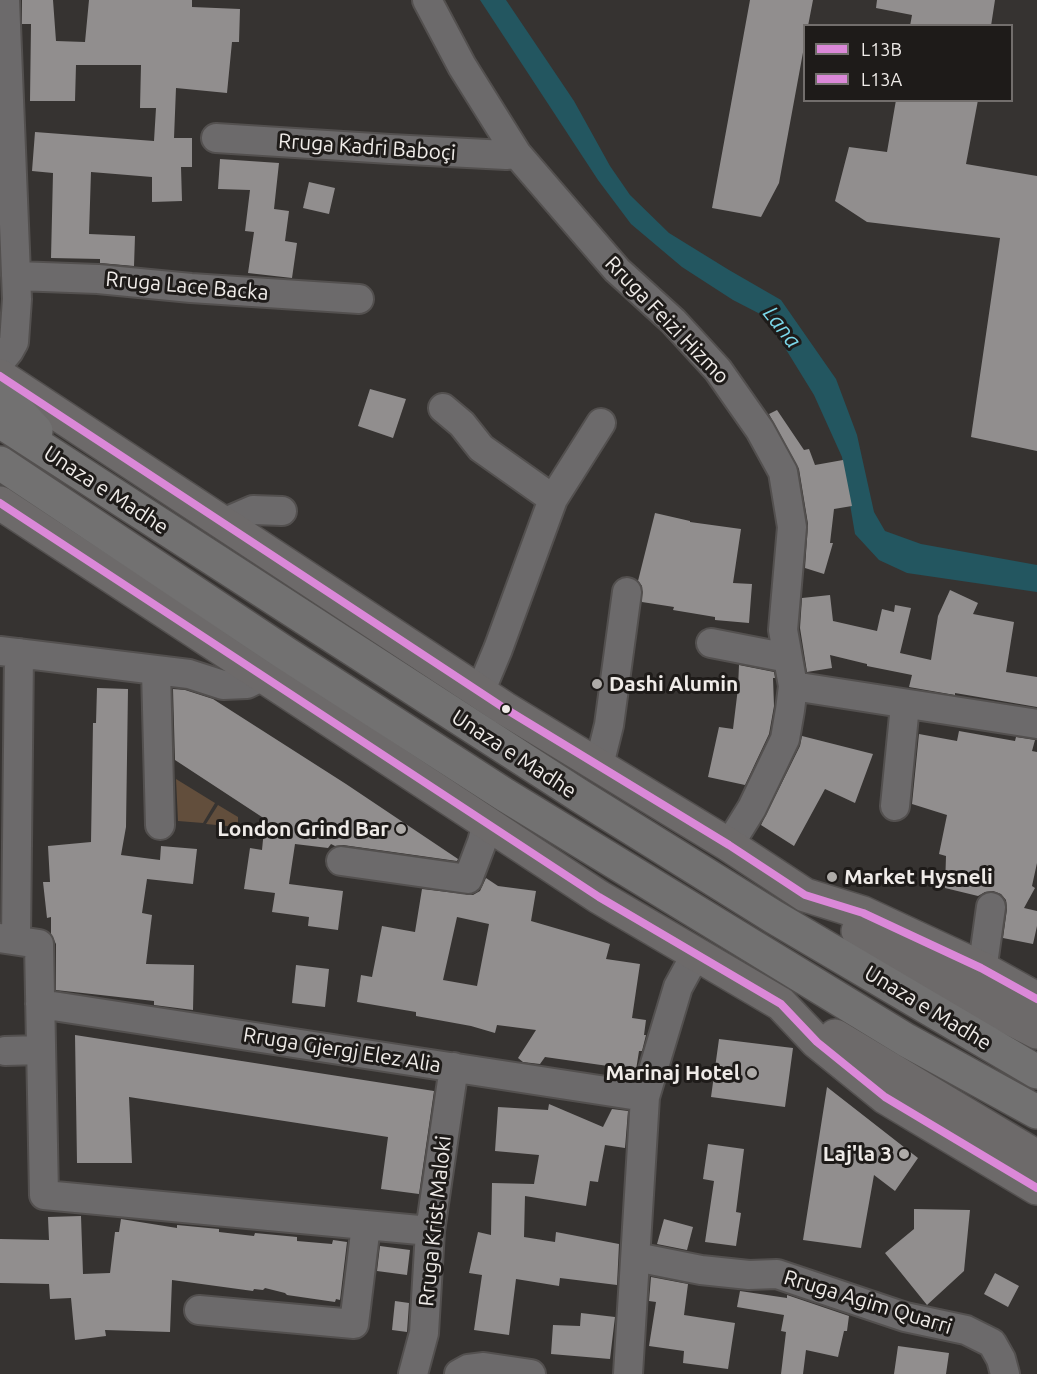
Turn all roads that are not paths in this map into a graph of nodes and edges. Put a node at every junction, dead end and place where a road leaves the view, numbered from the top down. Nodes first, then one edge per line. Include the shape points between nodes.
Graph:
1 (5, 0) edge
2 (427, 0) edge
3 (216, 138) dead end
4 (517, 154) junction
5 (16, 276) junction
6 (359, 299) dead end
7 (0, 362) edge
8 (0, 376) edge
9 (0, 393) edge
10 (443, 408) dead end
11 (0, 421) edge
12 (601, 423) dead end
13 (60, 460) junction
14 (0, 463) edge
15 (0, 476) edge
16 (41, 490) junction
17 (553, 499) junction
18 (0, 503) edge
19 (282, 511) dead end
20 (223, 523) junction
21 (627, 592) dead end
22 (711, 643) dead end
23 (9, 652) edge
24 (788, 658) junction
25 (156, 670) junction
26 (263, 676) junction
27 (793, 686) junction
28 (480, 692) junction
29 (905, 705) junction
30 (1037, 724) edge
31 (9, 758) edge
32 (598, 765) junction
33 (895, 806) dead end
34 (487, 823) junction
35 (160, 825) dead end
36 (729, 845) junction
37 (341, 861) dead end
38 (991, 907) dead end
39 (19, 941) edge
40 (696, 954) junction
41 (976, 983) junction
42 (1037, 999) edge
43 (40, 1004) junction
44 (781, 1004) junction
45 (1037, 1032) edge
46 (5, 1050) dead end
47 (41, 1050) junction
48 (454, 1067) junction
49 (1037, 1072) edge
50 (645, 1097) junction
51 (1037, 1112) edge
52 (1028, 1148) edge
53 (1037, 1188) edge
54 (366, 1225) junction
55 (430, 1231) junction
56 (636, 1257) junction
57 (199, 1310) dead end
58 (413, 1374) edge
59 (459, 1374) edge
60 (531, 1374) edge
61 (628, 1374) edge
62 (1005, 1374) edge

1 - 5 street
2 - 4 street, Rruga Feizi Hizmo via 462,66
3 - 4 street, Rruga Kadri Baboçi
4 - 24 street, Rruga Feizi Hizmo via 617,270 673,321 718,370 760,430 783,472 792,527 783,630
5 - 6 street, Rruga Lace Backa
5 - 7 street via 14,342
8 - 20 main road
9 - 13 highway
10 - 17 street via 481,448
11 - 13 highway, Unaza e Madhe
12 - 17 street
13 - 49 highway, Unaza e Madhe via 590,802
14 - 16 highway, Unaza e Madhe
15 - 16 highway
16 - 51 highway, Unaza e Madhe via 506,795 906,1040
17 - 28 street
18 - 26 main road
19 - 20 street via 253,510
20 - 28 main road
21 - 32 street via 609,725
22 - 24 street
23 - 25 street
23 - 31 street
24 - 27 street, Rruga Feizi Hizmo
25 - 26 street via 189,674 223,686 247,684
25 - 35 street
26 - 34 main road
27 - 29 street
27 - 36 street, Rruga Feizi Hizmo via 785,739 752,808
28 - 32 main road
29 - 30 street
29 - 33 street
31 - 39 street
32 - 36 main road
34 - 37 street via 468,879
34 - 40 main road via 599,897
36 - 41 main road via 805,895 863,913
38 - 41 street
39 - 43 street
40 - 44 main road
40 - 50 street via 678,987
41 - 42 main road
41 - 45 main road
43 - 47 street
43 - 48 street, Rruga Gjergj Elez Alia
44 - 52 main road
44 - 53 main road via 817,1042 885,1097
46 - 47 street
47 - 54 street via 44,1195
48 - 50 street, Rruga Gjergj Elez Alia
48 - 55 street, Rruga Krist Maloki
50 - 56 street
54 - 55 street
54 - 57 street via 354,1324
55 - 58 street, Rruga Krist Maloki via 424,1333
56 - 61 street
56 - 62 street, Rruga Agim Quarri via 701,1270 777,1274 905,1317 966,1330 992,1343
59 - 60 street via 484,1367

